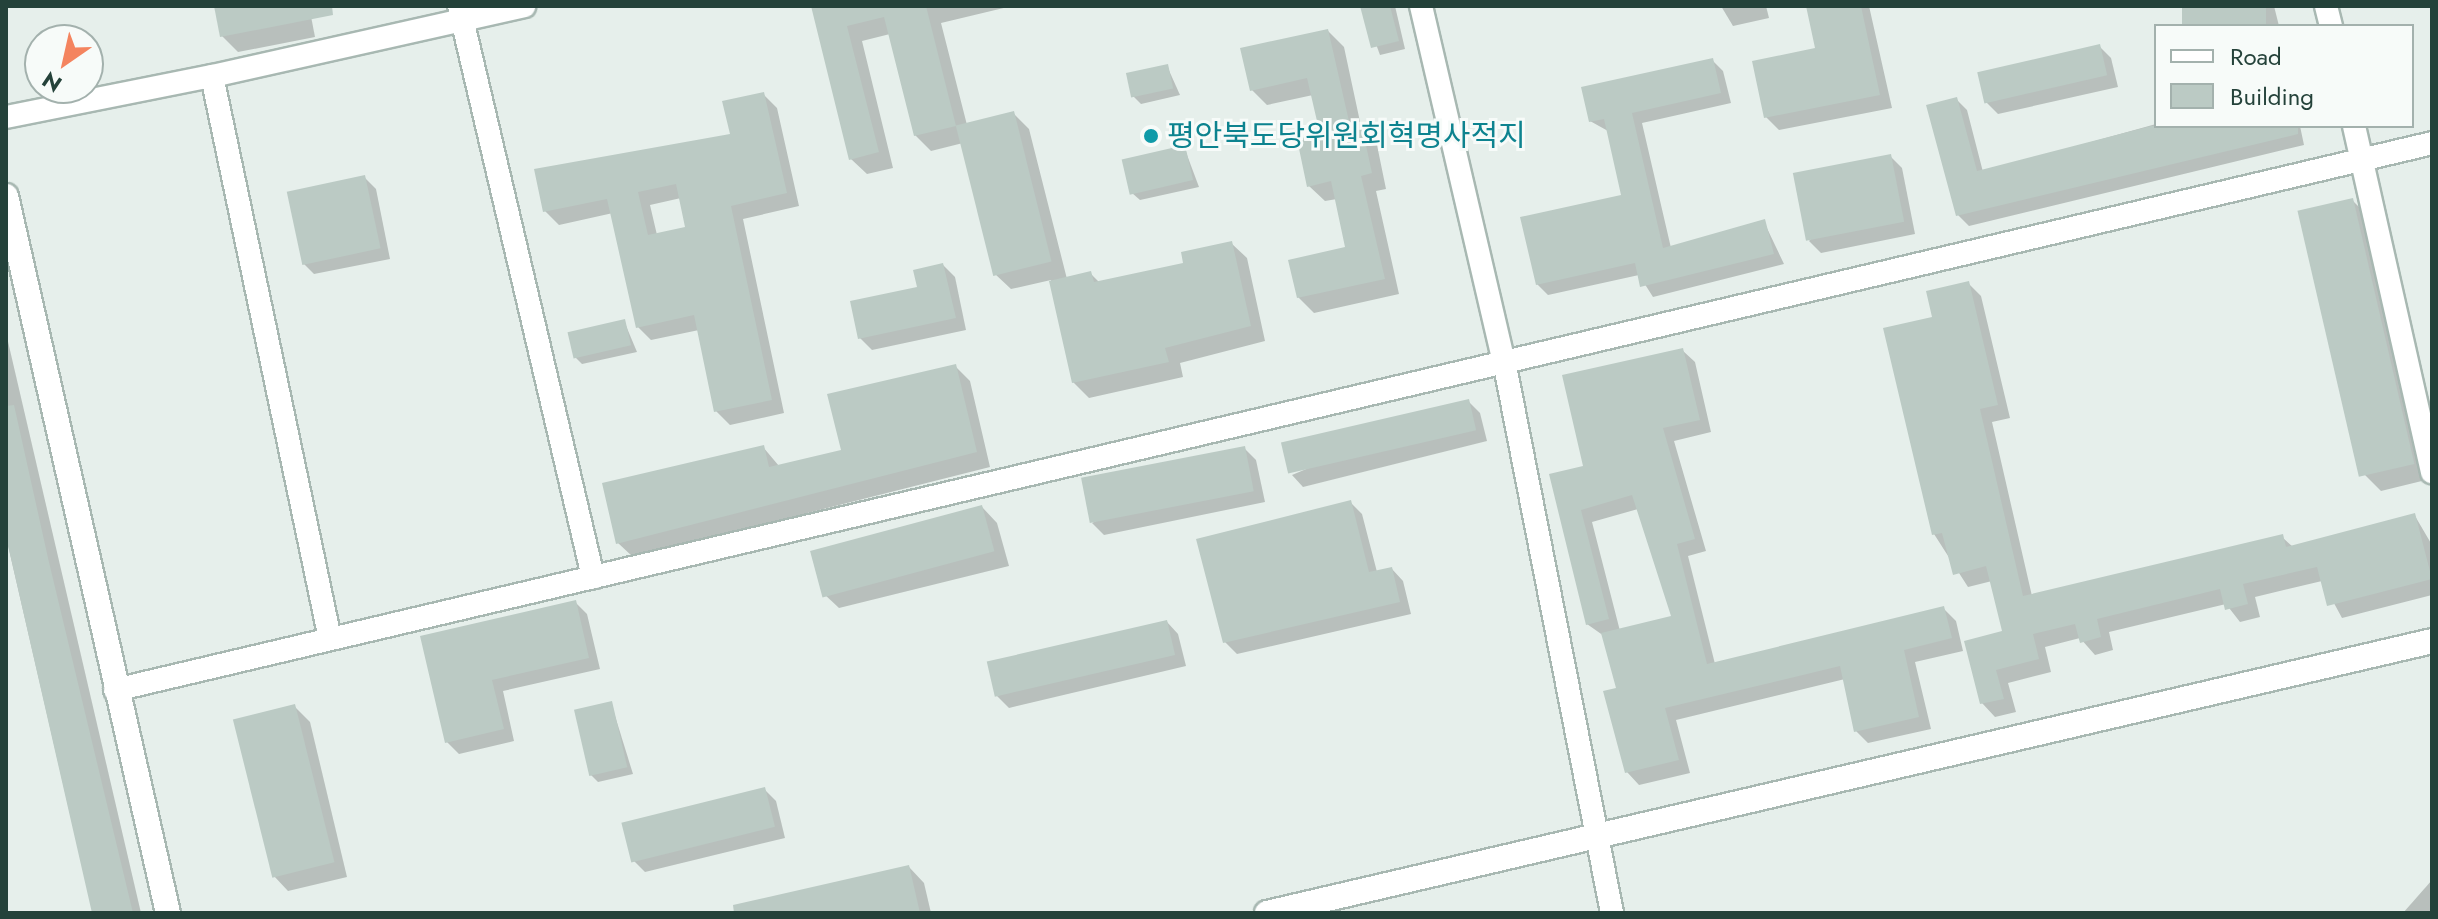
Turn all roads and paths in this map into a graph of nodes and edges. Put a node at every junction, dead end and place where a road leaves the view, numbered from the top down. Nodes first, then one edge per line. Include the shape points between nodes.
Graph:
1 (524, 6) edge
2 (1421, 6) edge
3 (460, 13) edge
4 (212, 76) junction
5 (6, 117) edge
6 (2354, 128) edge
7 (2432, 143) edge
8 (2361, 160) junction
9 (6, 196) edge
10 (1505, 366) junction
11 (2432, 472) edge
12 (593, 577) junction
13 (330, 639) junction
14 (2432, 641) edge
15 (115, 690) junction
16 (1597, 838) junction
17 (168, 913) edge
18 (1267, 913) edge
19 (1612, 913) edge

1 - 3 street
2 - 10 street
3 - 4 street
3 - 12 street
4 - 5 street
4 - 13 street
6 - 8 street
7 - 8 street
8 - 10 street
8 - 11 street
9 - 15 street
10 - 12 street
10 - 16 street
12 - 13 street
13 - 15 street
14 - 16 street
15 - 17 street
16 - 18 street
16 - 19 street

